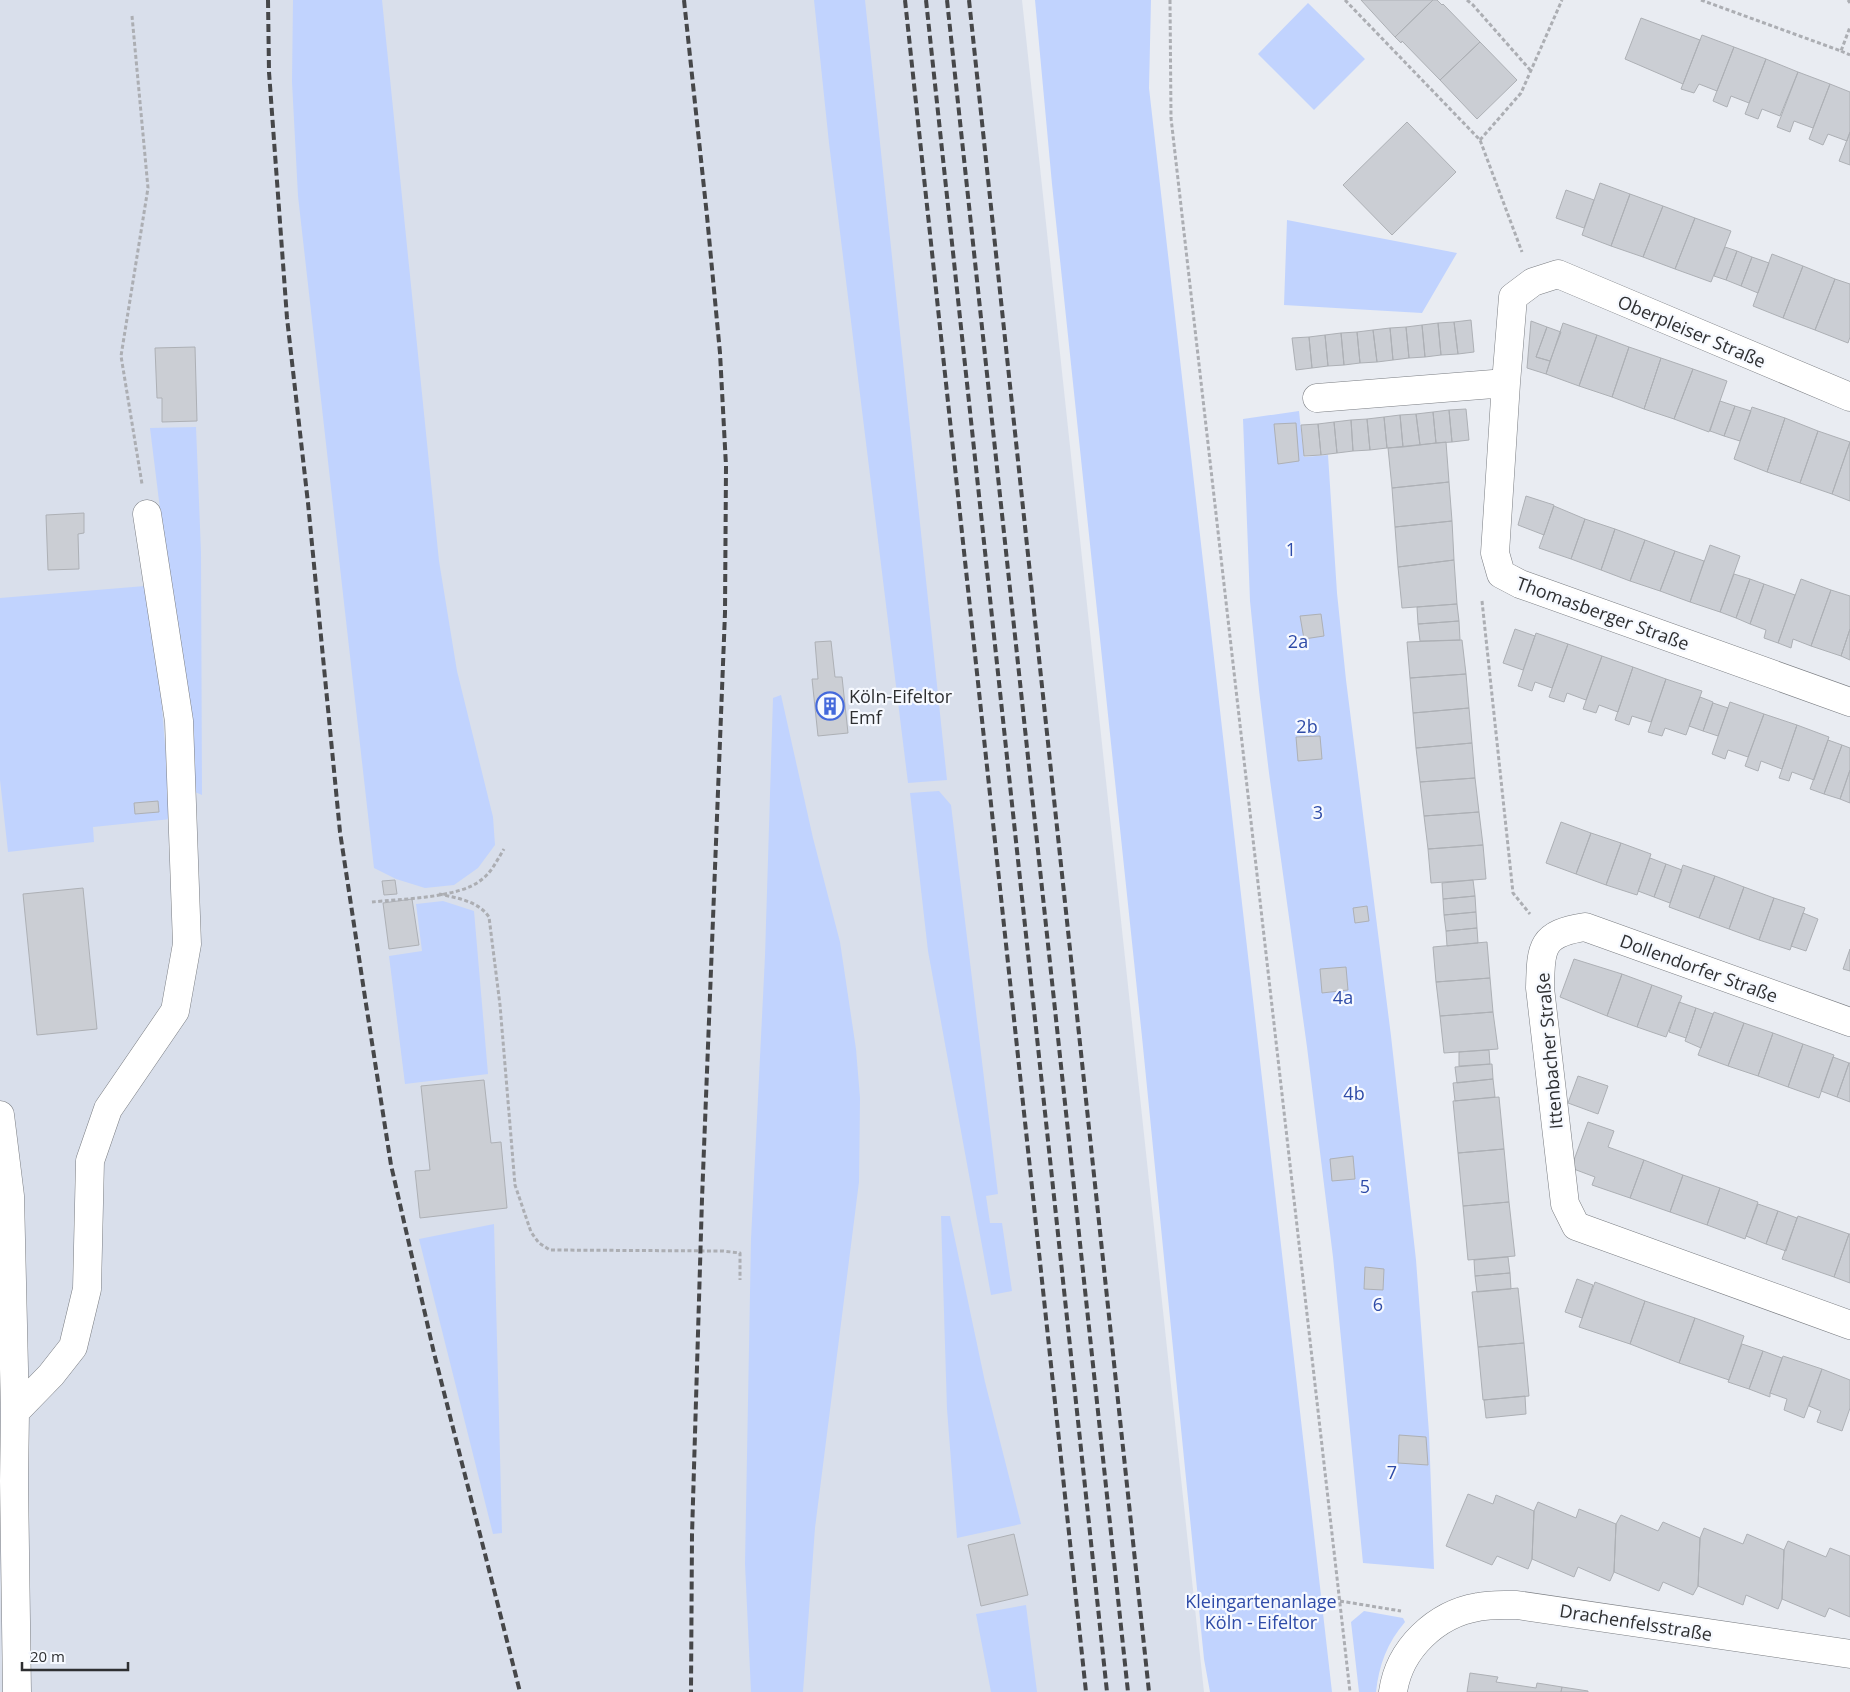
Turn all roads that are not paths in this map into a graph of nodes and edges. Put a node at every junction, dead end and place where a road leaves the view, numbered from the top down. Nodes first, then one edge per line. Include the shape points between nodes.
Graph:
1 (1533, 282) joint
2 (1506, 383) junction
3 (1850, 397) edge
4 (1317, 398) dead end
5 (147, 514) road end
6 (1850, 702) edge
7 (1549, 939) joint
8 (1850, 1022) edge
9 (0, 1115) edge
10 (1850, 1325) edge
11 (15, 1412) junction
12 (1850, 1654) edge
13 (17, 1692) edge
14 (1393, 1692) edge

1 - 2 street, Thomasberger Straße via 1514,297
1 - 3 street, Oberpleiser Straße via 1558,274
2 - 4 street
2 - 6 street, Thomasberger Straße via 1495,553 1501,574 1520,584
5 - 11 street via 179,721 187,944 175,1011 108,1109 90,1161 86,1290 72,1347 51,1375
7 - 8 street, Dollendorfer Straße via 1566,930 1586,927
7 - 10 street, Ittenbacher Straße via 1541,956 1540,988 1564,1204 1576,1226
9 - 11 street via 10,1196
11 - 13 street
12 - 14 street, Drachenfelsstraße via 1517,1605 1478,1606 1450,1615 1427,1630 1403,1660

